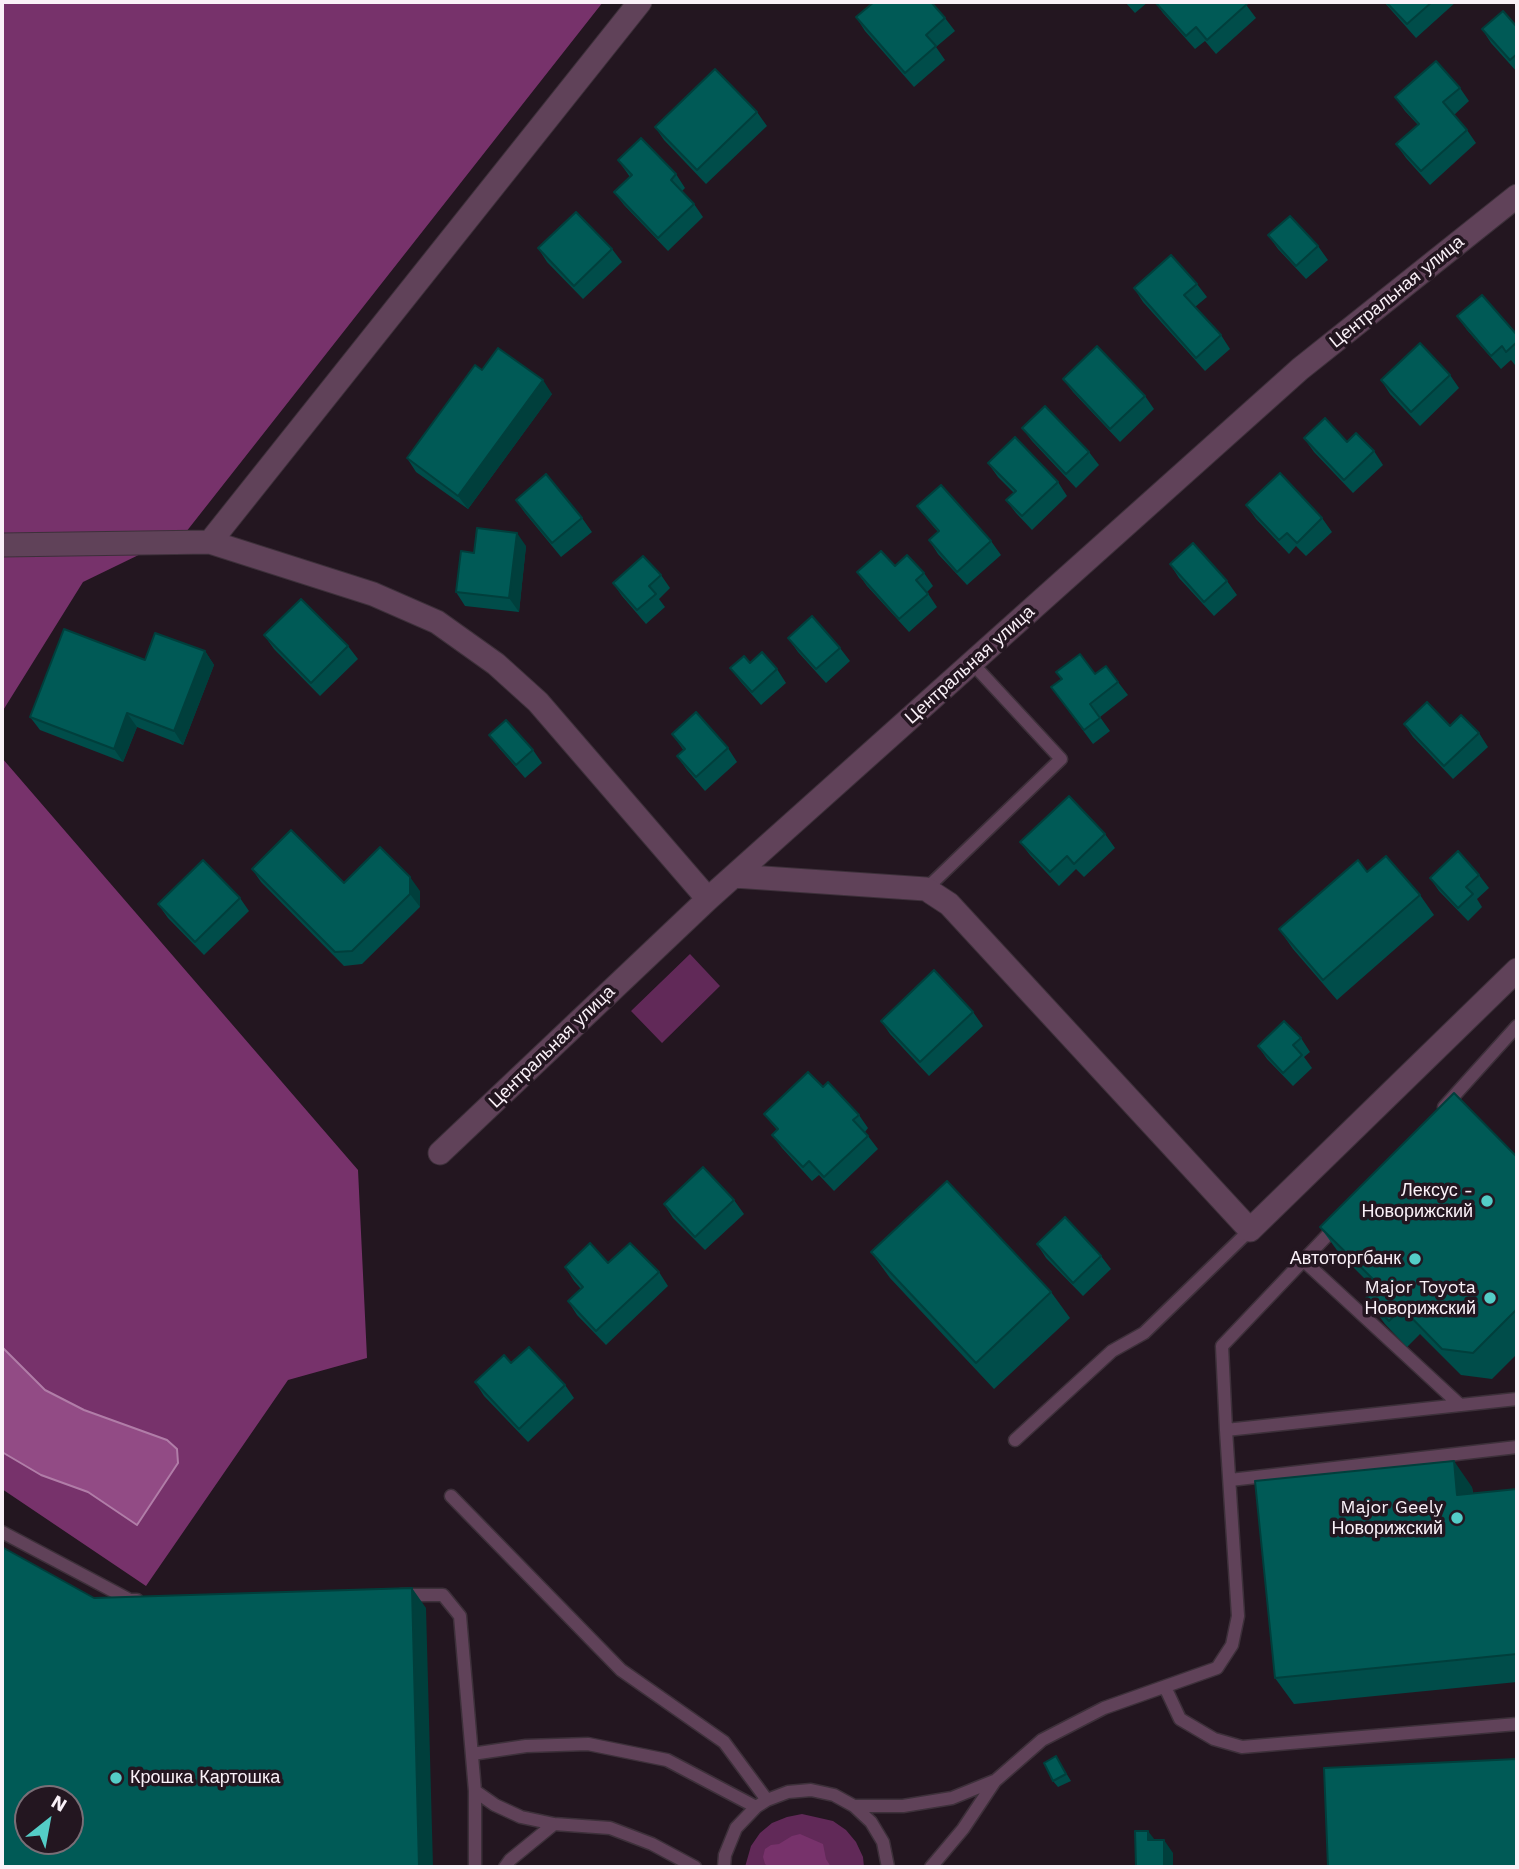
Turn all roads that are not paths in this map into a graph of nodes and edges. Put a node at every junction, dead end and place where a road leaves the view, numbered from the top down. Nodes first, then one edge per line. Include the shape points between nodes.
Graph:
1 (640, 2) edge
2 (1517, 195) edge
3 (210, 542) junction
4 (2, 545) edge
5 (972, 663) junction
6 (734, 876) junction
7 (926, 889) junction
8 (708, 899) junction
9 (1517, 970) edge
10 (1517, 1026) edge
11 (1434, 1118) edge
12 (440, 1153) dead end
13 (1350, 1210) edge
14 (1250, 1230) junction
15 (1304, 1261) junction
16 (1517, 1399) edge
17 (1460, 1405) junction
18 (1226, 1430) junction
19 (1015, 1440) dead end
20 (1517, 1447) edge
21 (1230, 1480) junction
22 (451, 1496) dead end
23 (2, 1532) edge
24 (388, 1595) edge
25 (144, 1600) edge
26 (1165, 1688) junction
27 (1517, 1724) edge
28 (472, 1754) junction
29 (995, 1781) junction
30 (475, 1791) junction
31 (761, 1803) junction
32 (855, 1806) junction
33 (554, 1824) junction
34 (475, 1867) edge
35 (505, 1867) edge
36 (695, 1867) edge
37 (724, 1867) edge
38 (888, 1867) edge
39 (931, 1867) edge

1 - 3 street
2 - 5 street, Центральная улица via 1300,369
3 - 4 street
3 - 8 street via 373,594 437,622 496,664 538,702
5 - 6 street, Центральная улица
5 - 7 lane via 1061,759
6 - 7 street
6 - 8 street, Центральная улица
7 - 14 street via 949,904
8 - 12 street, Центральная улица
9 - 14 street
10 - 11 lane
13 - 15 lane
14 - 19 lane via 1144,1333 1112,1351
15 - 17 lane
15 - 18 lane via 1222,1346
16 - 17 lane
17 - 18 lane
18 - 21 lane
20 - 21 lane
21 - 26 lane via 1238,1616 1232,1645 1217,1668
22 - 31 lane via 621,1670 724,1742
23 - 25 lane via 130,1600
24 - 28 lane via 443,1595 460,1616
26 - 27 lane via 1180,1719 1214,1739 1242,1747
26 - 29 lane via 1104,1708 1042,1740
28 - 30 lane
28 - 31 lane via 588,1744 667,1760
29 - 32 lane via 953,1798 904,1806
29 - 39 lane
30 - 33 lane via 521,1817
30 - 34 lane
31 - 32 lane via 788,1792 811,1790
31 - 37 lane via 736,1828
32 - 38 lane via 883,1842
33 - 35 lane
33 - 36 lane via 610,1828

